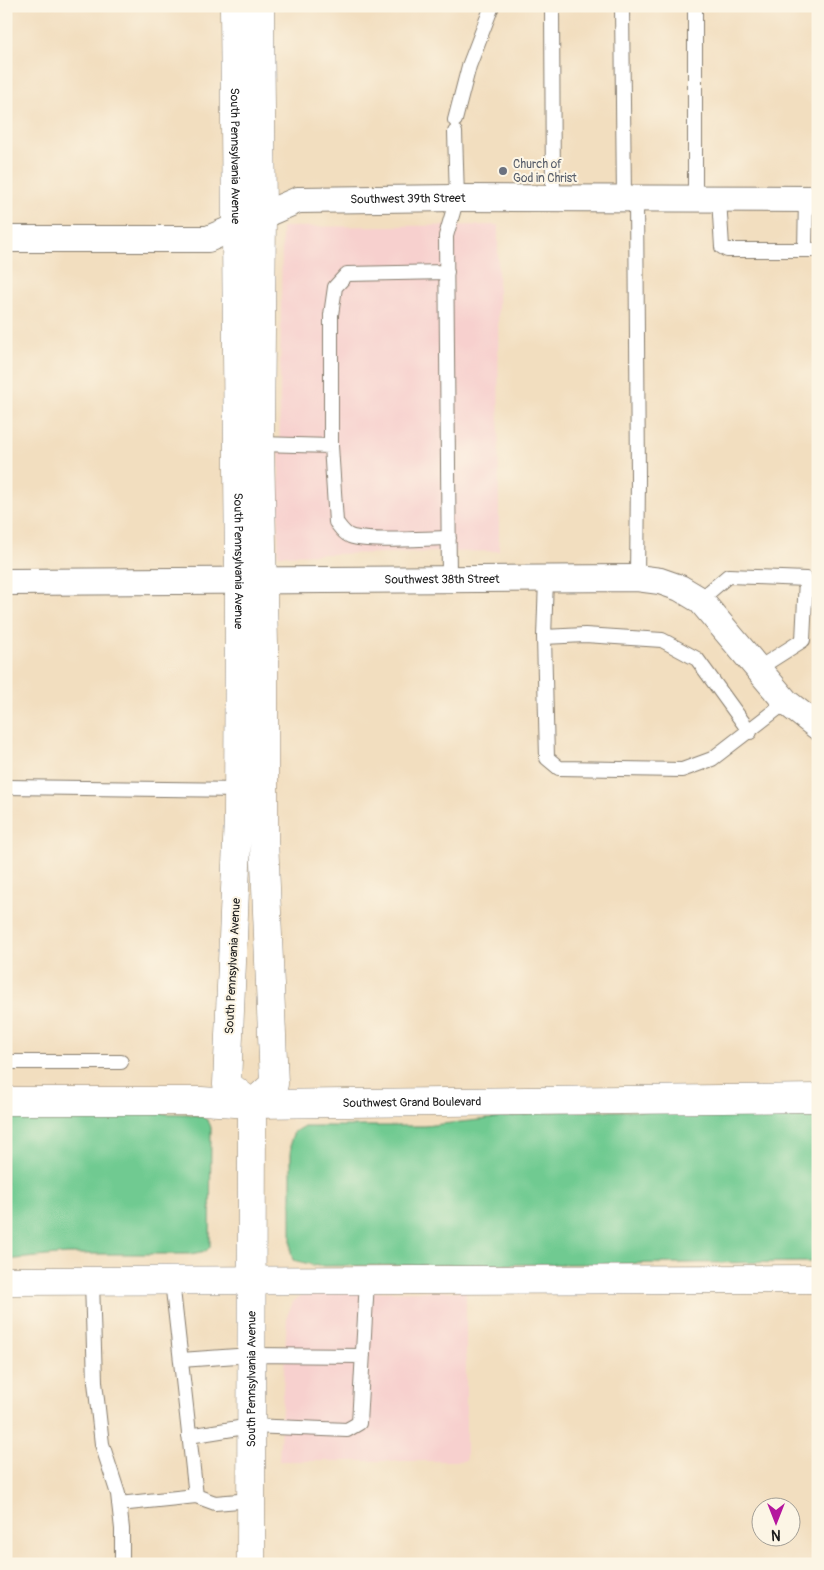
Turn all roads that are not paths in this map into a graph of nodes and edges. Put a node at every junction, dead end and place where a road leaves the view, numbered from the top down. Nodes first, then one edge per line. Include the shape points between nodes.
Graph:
1 (234, 6) edge
2 (260, 6) edge
3 (492, 6) edge
4 (552, 6) edge
5 (622, 6) edge
6 (696, 6) edge
7 (457, 198) junction
8 (553, 199) junction
9 (630, 199) junction
10 (708, 199) junction
11 (812, 199) edge
12 (262, 215) junction
13 (235, 227) junction
14 (6, 239) edge
15 (811, 250) edge
16 (447, 272) junction
17 (260, 444) junction
18 (331, 446) junction
19 (449, 538) junction
20 (637, 578) junction
21 (449, 579) junction
22 (546, 579) junction
23 (251, 580) junction
24 (6, 582) edge
25 (700, 600) junction
26 (544, 636) junction
27 (759, 668) junction
28 (786, 702) junction
29 (818, 727) edge
30 (750, 732) junction
31 (6, 787) edge
32 (251, 790) junction
33 (6, 1062) edge
34 (121, 1062) dead end
35 (818, 1098) edge
36 (6, 1102) edge
37 (252, 1104) junction
38 (818, 1279) edge
39 (6, 1280) edge
40 (92, 1281) junction
41 (172, 1281) junction
42 (252, 1281) junction
43 (367, 1281) junction
44 (252, 1355) junction
45 (363, 1356) junction
46 (181, 1360) junction
47 (252, 1426) junction
48 (189, 1436) junction
49 (196, 1496) junction
50 (252, 1500) junction
51 (119, 1504) junction
52 (122, 1564) edge
53 (251, 1564) edge

1 - 13 main road, South Pennsylvania Avenue
2 - 12 main road, South Pennsylvania Avenue
3 - 7 lane via 469,66 455,126
4 - 8 lane
5 - 9 lane
6 - 10 lane
7 - 8 street, Southwest 39th Street
7 - 12 street, Southwest 39th Street via 298,200
7 - 16 lane via 446,236
8 - 9 street, Southwest 39th Street
9 - 10 street, Southwest 39th Street
9 - 20 lane via 638,478
10 - 11 street, Southwest 39th Street
10 - 15 lane via 722,246 727,250
11 - 15 lane
12 - 13 street, Southwest 39th Street
12 - 17 main road, South Pennsylvania Avenue
13 - 14 street, Southwest 39th Street via 208,239
13 - 23 main road, South Pennsylvania Avenue
16 - 18 lane via 347,274 335,287 331,315
16 - 19 lane
17 - 18 lane
17 - 23 main road, South Pennsylvania Avenue
18 - 19 lane via 336,522 341,530 350,536 372,538
19 - 21 lane
20 - 22 street, Southwest 38th Street
20 - 25 street, Southwest 38th Street via 660,581
21 - 22 street, Southwest 38th Street
21 - 23 street, Southwest 38th Street
22 - 26 lane
23 - 24 street, Southwest 38th Street
23 - 32 main road, South Pennsylvania Avenue
25 - 27 street, Southwest 38th Street
25 - 27 lane via 728,576 806,579 803,640
26 - 30 lane via 662,640 697,659
26 - 30 lane via 547,758 559,768 682,770 712,759
27 - 28 street, Southwest 38th Street
28 - 29 street, Southwest 38th Street
28 - 30 lane
31 - 32 lane
32 - 37 main road, South Pennsylvania Avenue via 274,1084
32 - 37 main road, South Pennsylvania Avenue via 238,864 227,1084
33 - 34 lane
35 - 37 main road, Southwest Grand Boulevard
36 - 37 main road, Southwest Grand Boulevard via 201,1101
37 - 42 main road, South Pennsylvania Avenue
38 - 43 main road
39 - 40 main road
40 - 41 main road
40 - 51 lane via 95,1382 102,1444
41 - 42 main road
41 - 46 lane
42 - 43 main road
42 - 44 main road, South Pennsylvania Avenue
43 - 45 lane
44 - 45 lane
44 - 46 lane
44 - 47 main road, South Pennsylvania Avenue
45 - 47 lane via 359,1423 347,1430
46 - 48 lane
47 - 48 lane
47 - 50 main road, South Pennsylvania Avenue
48 - 49 lane
49 - 50 lane via 215,1503
49 - 51 lane
50 - 53 main road, South Pennsylvania Avenue
51 - 52 lane

